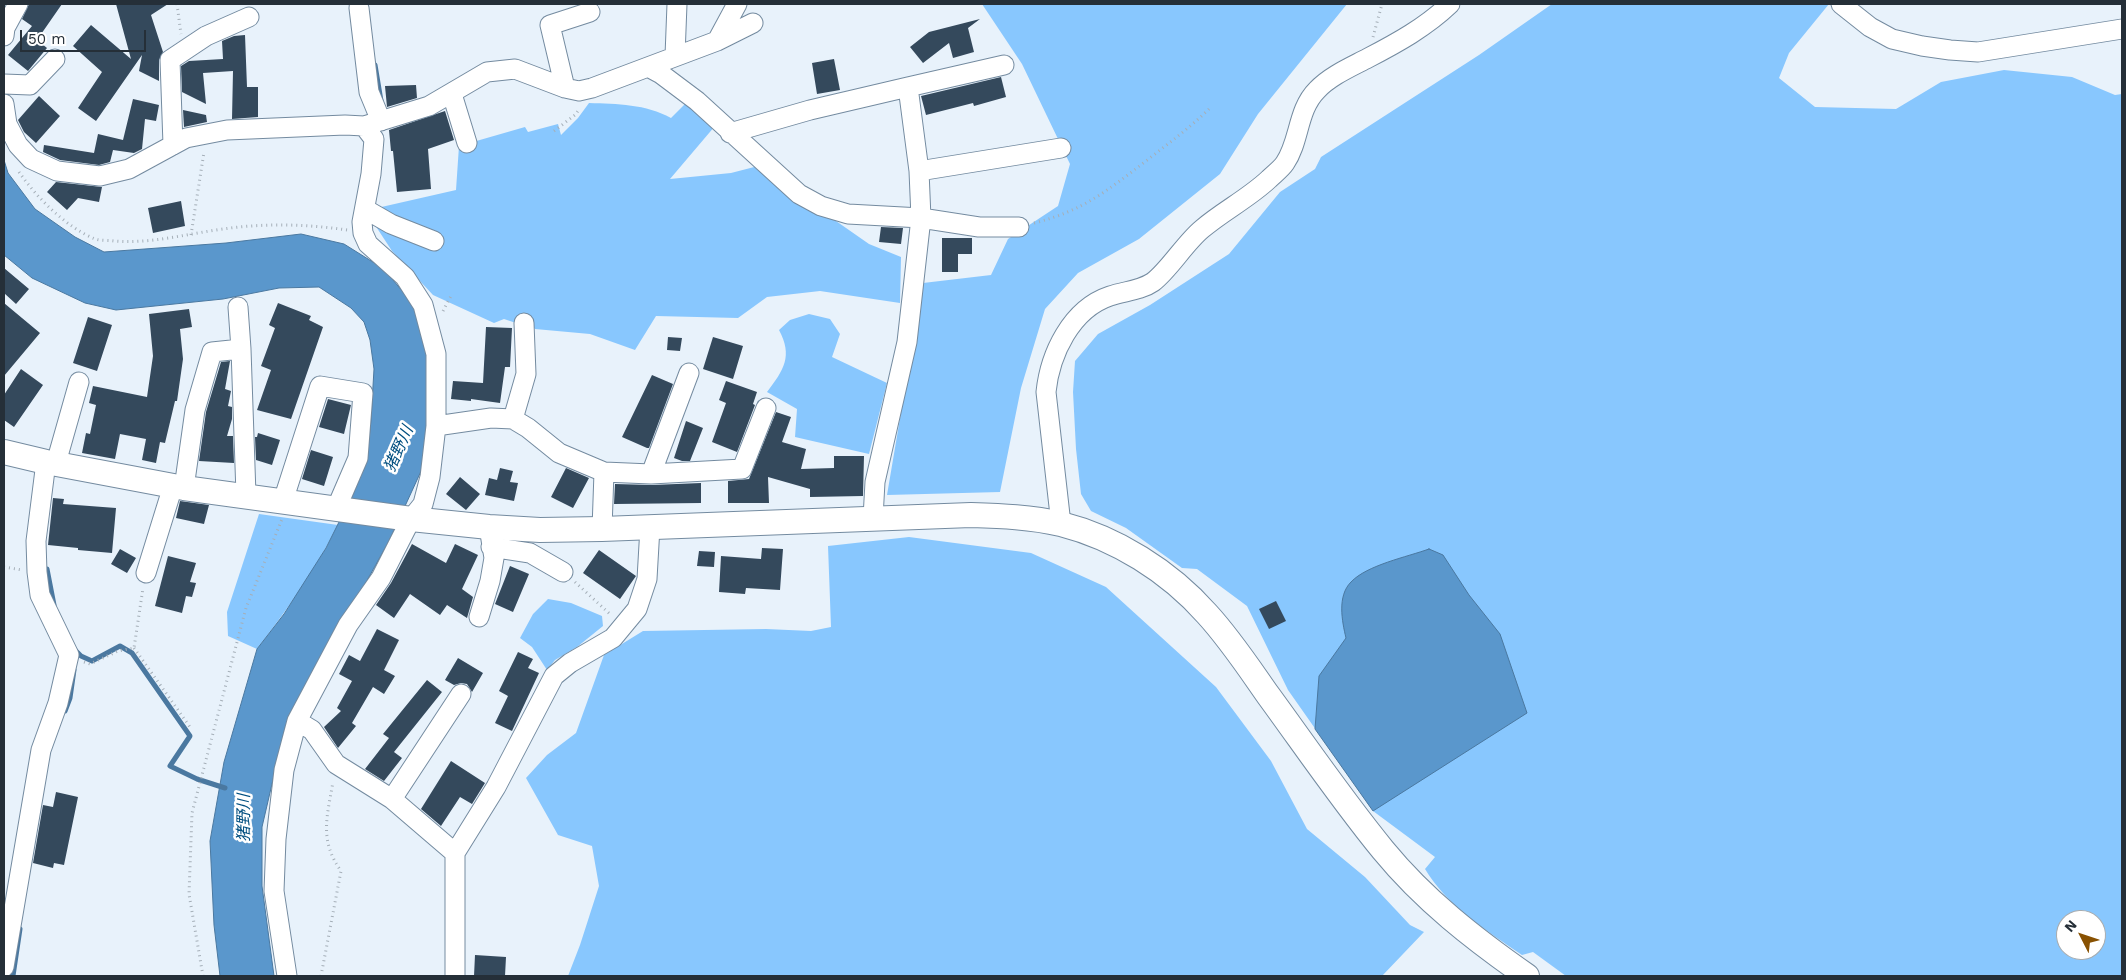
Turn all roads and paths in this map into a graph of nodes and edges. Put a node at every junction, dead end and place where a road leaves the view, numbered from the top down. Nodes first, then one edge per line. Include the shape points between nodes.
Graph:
1 (18, 4) edge
2 (177, 4) edge
3 (677, 4) edge
4 (737, 4) edge
5 (1382, 4) edge
6 (1450, 4) edge
7 (1841, 4) edge
8 (358, 8) dead end
9 (590, 12) dead end
10 (249, 17) dead end
11 (752, 23) dead end
12 (2122, 29) edge
13 (4, 36) edge
14 (717, 41) junction
15 (183, 52) junction
16 (675, 56) junction
17 (1368, 58) junction
18 (55, 59) dead end
19 (1004, 65) dead end
20 (648, 68) junction
21 (4, 84) edge
22 (908, 87) junction
23 (564, 88) junction
24 (592, 88) junction
25 (452, 94) junction
26 (4, 104) edge
27 (1211, 107) dead end
28 (372, 124) junction
29 (554, 132) dead end
30 (730, 132) junction
31 (207, 134) junction
32 (467, 143) dead end
33 (173, 145) junction
34 (1061, 148) dead end
35 (9, 151) edge
36 (919, 172) junction
37 (365, 209) junction
38 (922, 218) junction
39 (1019, 227) joint
40 (362, 232) junction
41 (191, 235) junction
42 (434, 240) dead end
43 (452, 294) dead end
44 (238, 307) dead end
45 (443, 310) dead end
46 (524, 323) dead end
47 (241, 350) junction
48 (689, 373) dead end
49 (79, 382) dead end
50 (766, 408) dead end
51 (513, 419) junction
52 (436, 426) junction
53 (4, 452) edge
54 (51, 462) junction
55 (604, 472) junction
56 (651, 474) junction
57 (178, 487) junction
58 (246, 495) junction
59 (286, 501) junction
60 (338, 509) junction
61 (872, 518) junction
62 (411, 519) junction
63 (1061, 524) junction
64 (650, 527) junction
65 (602, 529) junction
66 (490, 537) junction
67 (563, 572) joint
68 (146, 573) joint
69 (479, 617) dead end
70 (622, 626) junction
71 (134, 648) junction
72 (69, 655) junction
73 (461, 694) dead end
74 (297, 721) junction
75 (190, 727) dead end
76 (336, 764) junction
77 (392, 799) junction
78 (455, 853) junction
79 (4, 966) edge
80 (203, 976) edge
81 (287, 976) edge
82 (321, 976) edge
83 (455, 976) edge
84 (1527, 976) edge

1 - 13 street
2 - 15 path
3 - 16 street
4 - 14 street
5 - 17 path
6 - 17 street via 1434,19
7 - 12 street via 1870,27 1892,39 1950,50 1978,52
8 - 28 street
9 - 23 street via 550,25
10 - 15 street via 206,36
11 - 14 street
14 - 16 street
15 - 33 street via 170,60
16 - 20 street
17 - 63 street via 1316,90 1302,114 1285,163 1266,181 1201,230 1153,282 1094,303 1068,327 1047,374 1046,392
18 - 21 street via 30,84
19 - 22 street
20 - 24 street
20 - 30 street via 697,101
22 - 30 street
22 - 36 street
23 - 24 street via 579,91
23 - 25 street via 515,69 487,72
24 - 29 path via 575,115
25 - 28 street via 429,106
25 - 32 street
26 - 35 street
27 - 39 path via 1192,126 1096,200 1058,218
28 - 31 street via 268,127
28 - 37 street via 374,139
30 - 38 street via 799,194 821,206 848,214
31 - 33 street via 186,138
31 - 41 path
33 - 35 street via 129,169 100,176 57,171
34 - 36 street
35 - 41 path via 30,189 58,216 96,239 126,242
36 - 38 street
37 - 40 street
37 - 42 street via 392,224
38 - 39 street via 979,227
38 - 61 street via 907,342 875,482
40 - 41 path via 319,226 270,225 224,228
40 - 52 street via 368,244 405,277 423,305 436,354
43 - 45 path
44 - 47 street
46 - 51 street via 526,374
47 - 57 street via 212,352
47 - 58 street
48 - 56 street
49 - 54 street
50 - 56 street via 742,469
51 - 52 street via 491,418
51 - 55 street via 559,453
52 - 62 street via 423,504
53 - 54 street
54 - 57 street
54 - 72 street via 36,541 37,572 40,595
55 - 56 street
55 - 65 street
57 - 58 street
57 - 68 street
58 - 59 street
59 - 60 street
59 - 60 street via 320,386 363,393 358,458
59 - 80 path via 246,608 192,813 189,894
60 - 62 street
61 - 63 street via 1009,516
61 - 64 street
62 - 66 street
62 - 74 street via 381,578 348,625
63 - 84 street via 1126,550 1184,591 1230,642 1354,813 1405,876 1456,924
64 - 65 street
64 - 70 street via 647,579 636,609
65 - 66 street via 540,530
66 - 67 street via 530,553
66 - 69 street via 494,558
67 - 70 path
68 - 71 path
70 - 78 street via 613,638 554,676 496,787
71 - 72 path via 118,651 90,664
71 - 75 path
72 - 79 street via 58,703 41,750
73 - 77 street
74 - 76 street via 312,730
74 - 81 street via 284,770 274,882
76 - 77 street
76 - 82 path via 326,827 332,859 341,871
77 - 78 street
78 - 83 street

